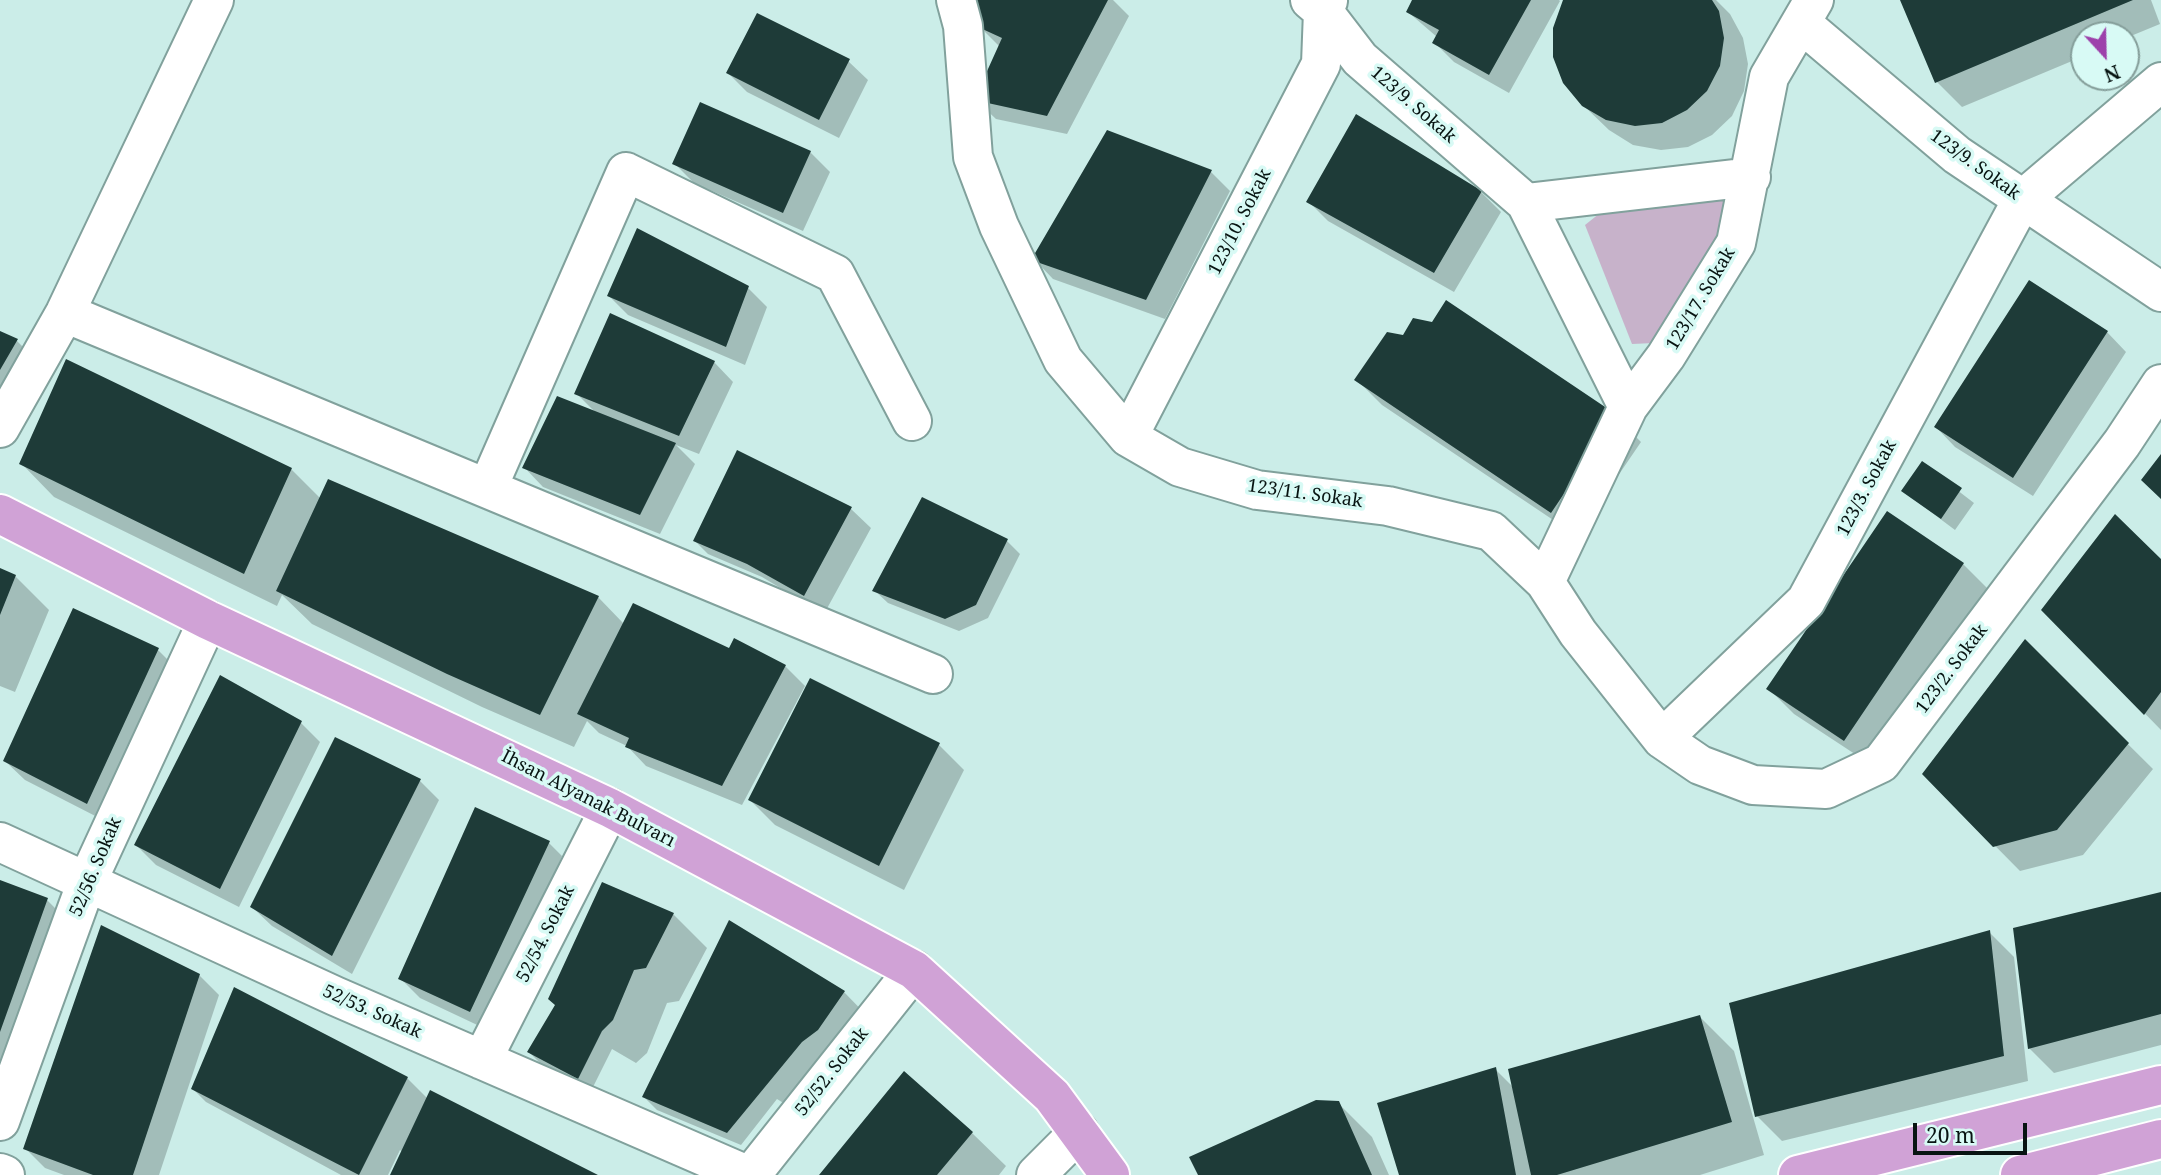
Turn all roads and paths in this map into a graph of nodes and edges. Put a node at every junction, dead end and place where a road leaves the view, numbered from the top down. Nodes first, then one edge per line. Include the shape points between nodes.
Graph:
1 (214, 0) edge
2 (956, 0) edge
3 (1320, 4) edge
4 (1807, 12) edge
5 (2161, 82) edge
6 (1751, 177) junction
7 (2022, 200) junction
8 (1525, 202) junction
9 (2161, 292) edge
10 (65, 313) junction
11 (2161, 384) edge
12 (1628, 407) junction
13 (912, 421) dead end
14 (0, 428) edge
15 (1128, 437) junction
16 (488, 487) junction
17 (0, 514) edge
18 (1545, 582) junction
19 (208, 620) junction
20 (933, 674) dead end
21 (1662, 738) junction
22 (610, 808) junction
23 (0, 842) edge
24 (86, 884) junction
25 (914, 970) junction
26 (482, 1060) junction
27 (2161, 1085) edge
28 (0, 1121) edge
29 (1079, 1132) junction
30 (2161, 1139) edge
31 (749, 1175) edge
32 (1036, 1175) edge
33 (1110, 1175) edge
34 (1798, 1175) edge
35 (2020, 1175) edge

1 - 10 street
2 - 15 street, 123/11. Sokak via 963,26 973,157 999,226 1063,360
3 - 8 street, 123/9. Sokak via 1360,59
3 - 15 street, 123/10. Sokak via 1321,64
4 - 6 street, 123/17. Sokak via 1769,76
4 - 7 street, 123/9. Sokak via 1957,155
5 - 7 street
6 - 8 street
6 - 12 street, 123/17. Sokak via 1736,243 1666,356
7 - 9 street, 123/9. Sokak
7 - 21 street, 123/3. Sokak via 1806,601
8 - 12 street, 123/9. Sokak
10 - 14 street
10 - 16 street
11 - 21 street, 123/2. Sokak via 2122,443 1881,763 1826,789 1753,785 1700,765
12 - 18 street, 123/17. Sokak
13 - 16 street via 835,274 626,172
15 - 18 street, 123/11. Sokak via 1180,467 1257,490 1388,506 1491,531
16 - 20 street
17 - 19 main road, İhsan Alyanak Bulvarı
18 - 21 street, 123/11. Sokak via 1586,643
19 - 22 main road, İhsan Alyanak Bulvarı
19 - 24 street, 52/56. Sokak
22 - 25 main road, İhsan Alyanak Bulvarı
22 - 26 street, 52/54. Sokak
23 - 24 street, 52/53. Sokak
24 - 26 street, 52/53. Sokak
24 - 28 street, 52/56. Sokak
25 - 29 main road, İhsan Alyanak Bulvarı via 1052,1096
25 - 31 street, 52/52. Sokak
26 - 31 street, 52/53. Sokak
27 - 34 main road
29 - 32 street
29 - 33 main road, İhsan Alyanak Bulvarı
30 - 35 main road

